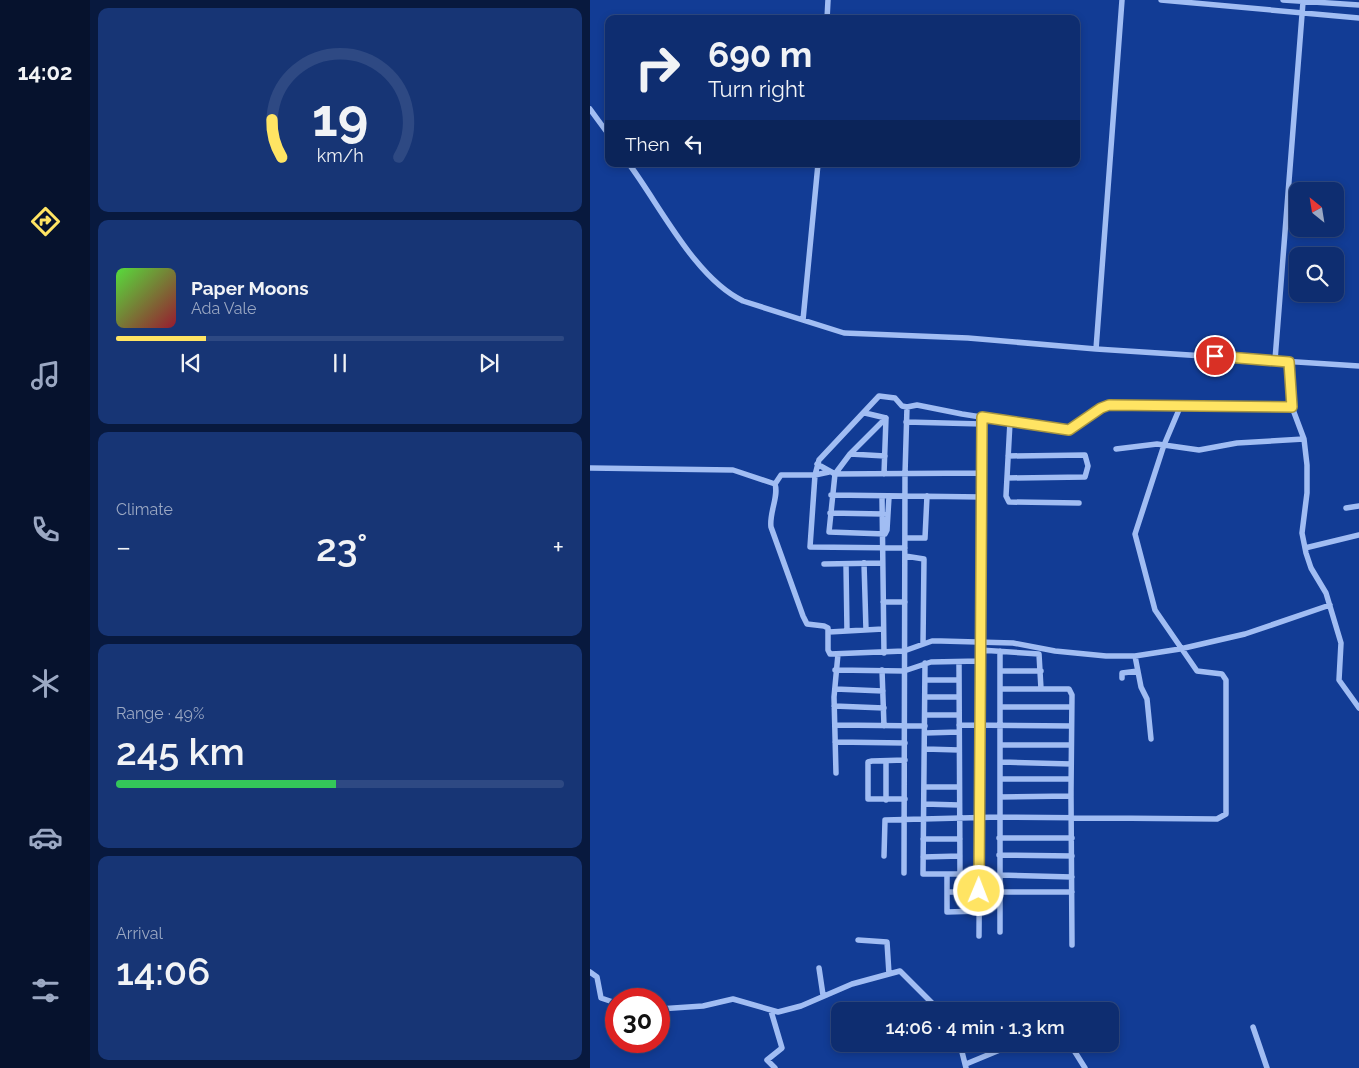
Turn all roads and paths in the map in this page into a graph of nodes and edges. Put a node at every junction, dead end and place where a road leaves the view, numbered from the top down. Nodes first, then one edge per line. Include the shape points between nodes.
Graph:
1 (828, 0) edge
2 (1122, 0) edge
3 (1160, 0) edge
4 (1283, 0) edge
5 (1303, 2) junction
6 (1359, 5) edge
7 (1301, 12) junction
8 (827, 15) edge
9 (1359, 18) edge
10 (590, 109) edge
11 (605, 130) edge
12 (631, 167) edge
13 (818, 167) edge
14 (803, 320) junction
15 (1096, 349) junction
16 (1275, 360) junction
17 (1289, 362) junction
18 (1359, 366) edge
19 (1181, 405) junction
20 (907, 407) junction
21 (1292, 407) junction
22 (865, 413) junction
23 (886, 418) junction
24 (982, 421) junction
25 (906, 422) junction
26 (1010, 422) junction
27 (868, 436) junction
28 (884, 436) junction
29 (1304, 439) junction
30 (1164, 445) junction
31 (1116, 449) dead end
32 (850, 454) junction
33 (884, 456) junction
34 (1008, 456) junction
35 (817, 464) junction
36 (590, 468) edge
37 (832, 473) junction
38 (983, 473) junction
39 (884, 474) junction
40 (905, 474) junction
41 (815, 475) junction
42 (1007, 478) junction
43 (775, 484) junction
44 (831, 495) junction
45 (905, 496) junction
46 (927, 496) junction
47 (885, 497) junction
48 (982, 497) junction
49 (1079, 503) dead end
50 (1359, 506) edge
51 (1346, 508) dead end
52 (830, 513) junction
53 (885, 514) junction
54 (882, 534) junction
55 (1359, 536) edge
56 (905, 538) junction
57 (905, 548) junction
58 (1305, 548) junction
59 (882, 549) junction
60 (905, 556) junction
61 (864, 563) junction
62 (882, 563) junction
63 (824, 564) dead end
64 (846, 564) junction
65 (883, 602) junction
66 (905, 602) junction
67 (1330, 605) junction
68 (883, 629) junction
69 (866, 630) junction
70 (847, 631) junction
71 (829, 632) junction
72 (980, 642) junction
73 (923, 644) junction
74 (1180, 649) junction
75 (980, 650) junction
76 (904, 651) junction
77 (1000, 651) junction
78 (884, 653) junction
79 (834, 654) junction
80 (1135, 656) junction
81 (980, 661) junction
82 (959, 662) junction
83 (925, 663) junction
84 (836, 670) junction
85 (882, 670) junction
86 (904, 671) junction
87 (1000, 671) junction
88 (1041, 671) junction
89 (1138, 671) junction
90 (1122, 678) dead end
91 (925, 680) junction
92 (959, 680) junction
93 (835, 689) junction
94 (1001, 689) junction
95 (1041, 689) junction
96 (883, 691) junction
97 (925, 697) junction
98 (959, 697) junction
99 (834, 706) junction
100 (1001, 707) junction
101 (1071, 707) junction
102 (884, 708) junction
103 (1359, 708) edge
104 (925, 715) junction
105 (959, 715) junction
106 (835, 725) junction
107 (959, 725) junction
108 (884, 726) junction
109 (904, 726) junction
110 (981, 726) junction
111 (1001, 726) junction
112 (1070, 726) junction
113 (925, 730) junction
114 (959, 732) junction
115 (1151, 739) dead end
116 (835, 742) junction
117 (905, 743) junction
118 (1001, 745) junction
119 (1071, 745) junction
120 (925, 749) junction
121 (959, 750) junction
122 (905, 760) junction
123 (886, 761) junction
124 (1002, 762) junction
125 (1071, 764) junction
126 (836, 773) dead end
127 (1000, 779) junction
128 (1071, 779) junction
129 (925, 787) junction
130 (959, 787) junction
131 (1071, 796) junction
132 (1000, 797) junction
133 (906, 799) junction
134 (886, 800) junction
135 (924, 804) junction
136 (959, 804) junction
137 (980, 817) junction
138 (999, 817) junction
139 (923, 818) junction
140 (960, 818) junction
141 (1072, 818) junction
142 (905, 820) junction
143 (999, 838) junction
144 (1072, 838) junction
145 (923, 839) junction
146 (960, 839) junction
147 (884, 856) dead end
148 (960, 856) junction
149 (999, 856) junction
150 (1072, 856) junction
151 (923, 857) junction
152 (904, 873) dead end
153 (946, 874) junction
154 (960, 874) junction
155 (980, 874) junction
156 (999, 875) junction
157 (1072, 877) junction
158 (979, 891) junction
159 (999, 891) junction
160 (947, 892) junction
161 (1072, 892) junction
162 (980, 911) junction
163 (1000, 932) dead end
164 (979, 936) dead end
165 (858, 940) dead end
166 (1072, 945) dead end
167 (819, 968) dead end
168 (590, 972) edge
169 (889, 974) junction
170 (823, 995) junction
171 (605, 999) edge
172 (931, 1002) edge
173 (670, 1008) edge
174 (771, 1011) junction
175 (1253, 1027) dead end
176 (962, 1052) edge
177 (995, 1052) edge
178 (1075, 1052) edge
179 (966, 1066) edge
180 (775, 1068) edge
181 (1085, 1068) edge
182 (1267, 1068) edge

1 - 8 street
2 - 15 street
3 - 7 street
4 - 5 street
5 - 6 street
5 - 7 street
7 - 9 street
7 - 16 street
10 - 11 street
12 - 14 street via 709,278 727,294
13 - 14 street
14 - 15 street via 844,333 968,338
15 - 16 street
16 - 17 street
17 - 18 street
17 - 21 street
19 - 21 street
19 - 26 street via 1109,405 1069,430
19 - 30 street
20 - 22 street via 895,398 879,396
20 - 24 street via 917,405
20 - 25 street
21 - 29 street
22 - 23 street
22 - 35 street
23 - 27 street
23 - 28 street
24 - 25 street
24 - 26 street
24 - 38 street
25 - 40 street
26 - 34 street
27 - 28 street
27 - 32 street
28 - 33 street
29 - 30 street via 1237,443 1198,450
29 - 58 street via 1308,470 1302,533
30 - 31 street
30 - 74 street via 1135,534 1155,610
32 - 33 street
32 - 37 street
33 - 39 street
34 - 42 street
34 - 42 street via 1085,455 1088,466 1084,477
35 - 37 street
35 - 41 street
36 - 43 street via 733,470
37 - 39 street
37 - 41 street
37 - 44 street
38 - 40 street
38 - 48 street
39 - 40 street
40 - 45 street
41 - 43 street via 781,475
41 - 59 street via 810,546
42 - 49 street via 1009,502
43 - 71 street via 771,527 788,577 806,622 826,626
44 - 47 street
44 - 52 street
45 - 46 street
45 - 47 street
45 - 56 street
46 - 48 street
46 - 56 street via 925,538
47 - 53 street
48 - 72 street
50 - 51 street
52 - 53 street
52 - 54 street via 829,532
53 - 54 street via 887,532
54 - 59 street
55 - 58 street
56 - 57 street
57 - 59 street
57 - 60 street
58 - 67 street via 1311,568
59 - 62 street
60 - 66 street
60 - 73 street via 924,559
61 - 62 street
61 - 64 street
61 - 69 street
62 - 65 street
63 - 64 street
64 - 70 street
65 - 66 street
65 - 68 street
66 - 76 street
67 - 74 street via 1245,634
67 - 103 street via 1341,643 1339,680
68 - 69 street
68 - 78 street
69 - 70 street
70 - 71 street
71 - 79 street via 828,650
72 - 73 street via 933,641
72 - 75 street
72 - 80 street via 1013,643 1106,656
73 - 76 street
74 - 80 street
74 - 141 street via 1199,673 1222,674 1226,680 1226,814 1217,819
75 - 77 street
75 - 81 street
76 - 78 street
76 - 86 street
77 - 87 street
77 - 88 street via 1037,653
78 - 79 street
79 - 84 street
80 - 89 street
81 - 82 street
81 - 110 street
82 - 83 street
82 - 92 street
83 - 86 street
83 - 91 street
84 - 85 street
84 - 93 street
85 - 86 street
85 - 96 street
86 - 109 street
87 - 88 street
87 - 94 street
88 - 95 street
89 - 90 street via 1122,673
89 - 115 street via 1147,699
91 - 92 street
91 - 97 street
92 - 98 street
93 - 96 street
93 - 99 street
94 - 95 street
94 - 100 street
95 - 101 street via 1069,689
96 - 102 street
97 - 98 street
97 - 104 street
98 - 105 street
99 - 102 street
99 - 106 street
100 - 101 street
100 - 111 street
101 - 112 street
102 - 108 street
104 - 105 street
104 - 113 street
105 - 107 street
106 - 108 street
106 - 116 street
107 - 110 street
107 - 114 street
108 - 109 street
109 - 113 street
109 - 117 street
110 - 111 street
110 - 137 street
111 - 112 street
111 - 118 street
112 - 119 street
113 - 114 street
113 - 120 street
114 - 121 street
116 - 117 street
116 - 126 street
117 - 122 street
118 - 119 street
118 - 124 street
119 - 125 street
120 - 121 street
120 - 129 street
121 - 130 street
122 - 123 street
122 - 133 street
123 - 134 street
123 - 134 street via 870,761 867,768 868,799
124 - 125 street
124 - 127 street
125 - 128 street
127 - 128 street
127 - 132 street
128 - 131 street
129 - 130 street
129 - 135 street
130 - 136 street
131 - 132 street
131 - 141 street
132 - 138 street
133 - 134 street
133 - 142 street
135 - 136 street
135 - 139 street
136 - 140 street
137 - 138 street
137 - 140 street
137 - 155 street
138 - 141 street
138 - 143 street
139 - 140 street
139 - 142 street
139 - 145 street
140 - 146 street
141 - 144 street
142 - 147 street via 885,820
142 - 152 street
143 - 144 street
143 - 149 street
144 - 150 street
145 - 146 street
145 - 151 street
146 - 148 street
148 - 151 street
148 - 154 street
149 - 150 street
149 - 156 street
150 - 157 street
151 - 153 street via 923,874
153 - 154 street
153 - 160 street
154 - 155 street
155 - 158 street
156 - 157 street
156 - 159 street
157 - 161 street
158 - 159 street
158 - 160 street
158 - 162 street
159 - 161 street
159 - 163 street
160 - 162 street via 947,912
161 - 166 street
162 - 164 street
165 - 169 street via 887,942
167 - 170 street
168 - 171 street via 597,977 601,998
169 - 170 street
169 - 172 street via 902,972
170 - 174 street via 795,1007
173 - 174 street via 703,1006 733,999
174 - 180 street via 782,1048 768,1060
175 - 182 street
176 - 179 street
177 - 179 street
178 - 181 street

